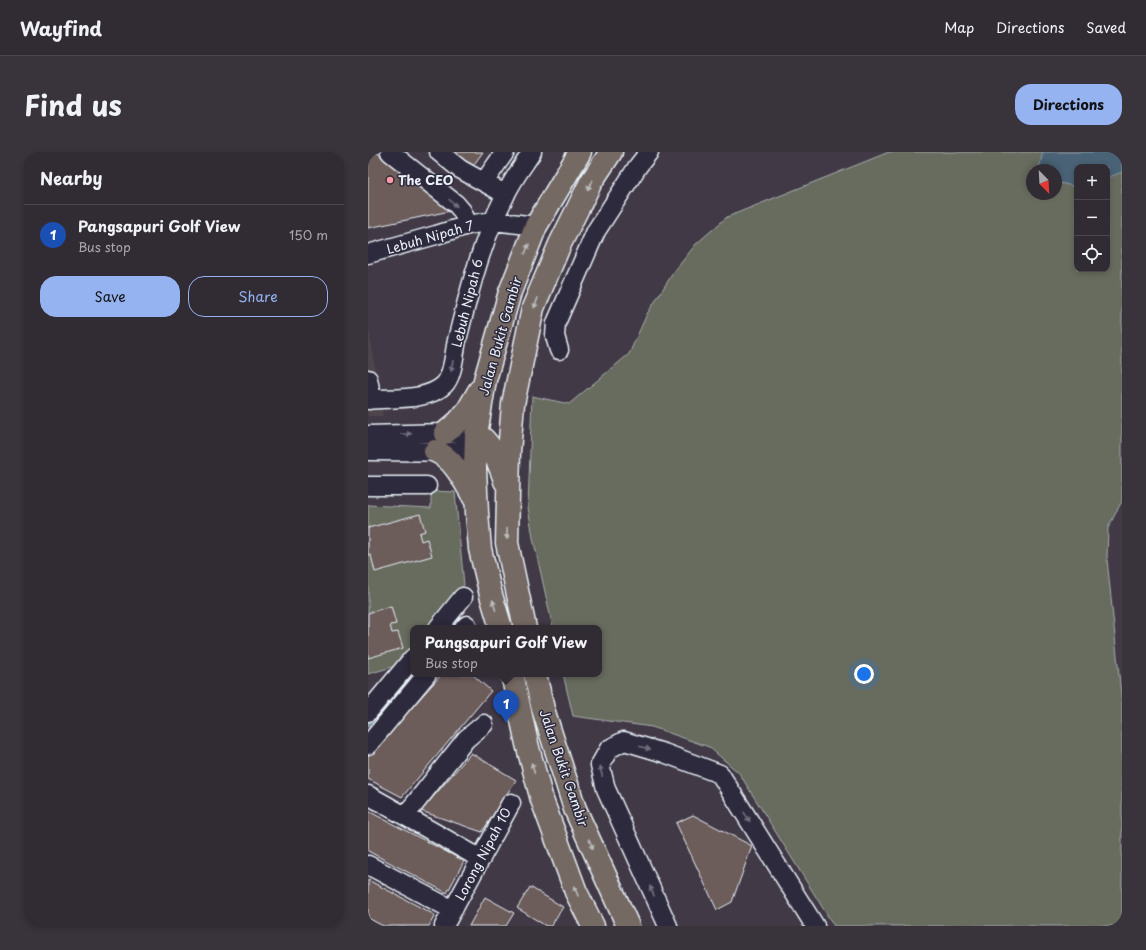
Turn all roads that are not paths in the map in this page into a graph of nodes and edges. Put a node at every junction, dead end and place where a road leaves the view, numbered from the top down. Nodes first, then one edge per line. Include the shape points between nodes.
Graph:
1 (390, 152) edge
2 (439, 152) edge
3 (505, 152) edge
4 (532, 152) edge
5 (580, 152) edge
6 (611, 152) edge
7 (649, 152) edge
8 (484, 182) junction
9 (505, 194) junction
10 (493, 220) junction
11 (468, 225) junction
12 (536, 226) junction
13 (368, 254) edge
14 (559, 350) dead end
15 (368, 379) edge
16 (485, 380) junction
17 (370, 400) edge
18 (513, 404) junction
19 (368, 435) edge
20 (440, 442) junction
21 (480, 444) junction
22 (368, 451) edge
23 (368, 486) edge
24 (427, 486) dead end
25 (508, 494) junction
26 (476, 502) junction
27 (463, 597) dead end
28 (440, 625) edge
29 (499, 625) edge
30 (524, 625) edge
31 (410, 662) edge
32 (425, 677) edge
33 (513, 677) edge
34 (536, 677) edge
35 (368, 712) edge
36 (484, 724) dead end
37 (368, 745) edge
38 (368, 795) edge
39 (511, 803) dead end
40 (405, 816) junction
41 (481, 859) junction
42 (368, 865) edge
43 (453, 910) junction
44 (444, 926) edge
45 (593, 926) edge
46 (628, 926) edge
47 (668, 926) edge
48 (815, 926) edge

1 -> 11 street via 456,204
2 - 8 street via 460,169
3 - 8 street
4 - 9 street, Lebuh Nipah 6
5 - 12 main road, Jalan Bukit Gambir
6 -> 18 main road, Jalan Bukit Gambir via 591,182 560,244 533,308
7 - 14 street via 596,231 556,323 555,336
8 - 9 street
9 - 10 street, Lebuh Nipah 6
10 - 11 street, Lebuh Nipah 7
10 - 12 street, Lebuh Nipah 7
10 -> 17 street, Lebuh Nipah 6 via 480,253 458,335 451,374 445,384 435,392 421,397
11 - 13 street, Lebuh Nipah 7
16 -> 12 main road, Jalan Bukit Gambir via 510,292
15 - 17 street
16 - 20 main road via 468,410
16 - 21 main road, Jalan Bukit Gambir
18 - 21 main road via 496,437
18 - 25 main road, Jalan Bukit Gambir
19 -> 20 street
20 - 21 street
20 - 22 street
20 - 26 main road via 441,454 453,464
21 - 25 main road via 502,470
21 - 26 main road, Jalan Bukit Gambir
23 - 24 street
25 -> 30 main road, Jalan Bukit Gambir via 507,543
29 -> 26 main road, Jalan Bukit Gambir via 480,549
27 - 28 street
31 - 35 street
32 - 37 street
45 -> 33 main road, Jalan Bukit Gambir via 576,892 542,800
34 -> 46 main road, Jalan Bukit Gambir via 543,709 575,809
36 - 40 street via 466,739
38 - 40 street
39 - 41 street, Lorong Nipah 10
40 - 41 street
41 - 43 street, Lorong Nipah 10
42 - 43 street
43 - 44 street, Lorong Nipah 10
47 -> 48 street via 606,789 600,764 609,749 624,741 720,774

